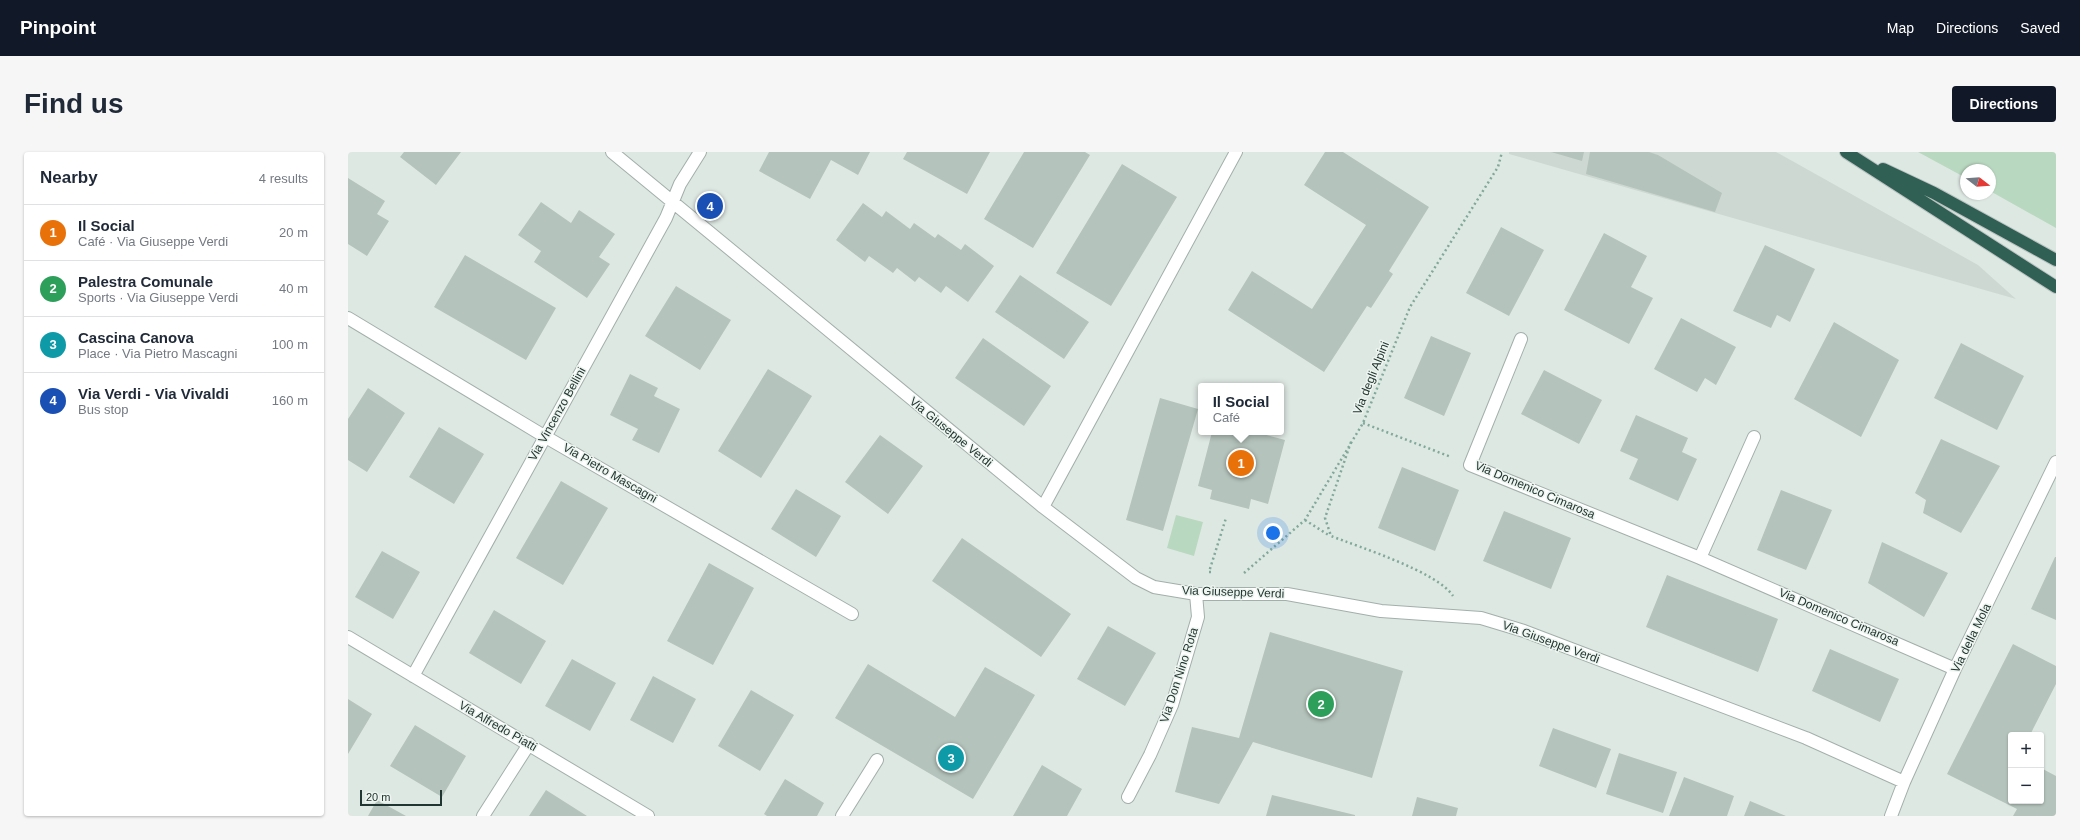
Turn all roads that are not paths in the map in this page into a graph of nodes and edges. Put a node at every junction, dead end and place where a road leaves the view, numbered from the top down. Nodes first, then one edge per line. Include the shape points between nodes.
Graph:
1 (612, 152) edge
2 (700, 152) edge
3 (1236, 152) edge
4 (1847, 152) edge
5 (672, 201) junction
6 (2056, 258) edge
7 (2056, 287) edge
8 (348, 318) edge
9 (1521, 339) dead end
10 (544, 436) junction
11 (1754, 437) dead end
12 (2056, 462) edge
13 (1042, 507) junction
14 (1700, 558) junction
15 (1196, 594) junction
16 (852, 614) dead end
17 (348, 637) edge
18 (1956, 669) junction
19 (413, 676) junction
20 (529, 744) junction
21 (877, 760) dead end
22 (1904, 782) junction
23 (1128, 797) dead end
24 (483, 816) edge
25 (648, 816) edge
26 (842, 816) edge
27 (1891, 816) edge

1 - 5 street, Via Giuseppe Verdi
2 - 5 street, Via Vincenzo Bellini
3 - 13 street
4 - 6 highway via 1934,192
4 - 7 highway
5 - 10 street, Via Vincenzo Bellini via 666,218
5 - 13 street, Via Giuseppe Verdi
8 - 10 street, Via Pietro Mascagni
9 - 14 street, Via Domenico Cimarosa via 1470,465
10 - 16 street, Via Pietro Mascagni
10 - 19 street, Via Vincenzo Bellini
11 - 14 street
12 - 18 street, Via della Mola
13 - 15 street, Via Giuseppe Verdi via 1136,578 1154,587
14 - 18 street, Via Domenico Cimarosa
15 - 22 street, Via Giuseppe Verdi via 1287,594 1381,611 1481,618 1524,631 1806,738
15 - 23 street, Via Don Nino Rota via 1198,617 1172,705 1150,756
17 - 19 street, Via Alfredo Piatti
18 - 22 street, Via della Mola
19 - 20 street, Via Alfredo Piatti
20 - 24 street
20 - 25 street, Via Alfredo Piatti
21 - 26 street
22 - 27 street, Via della Mola

